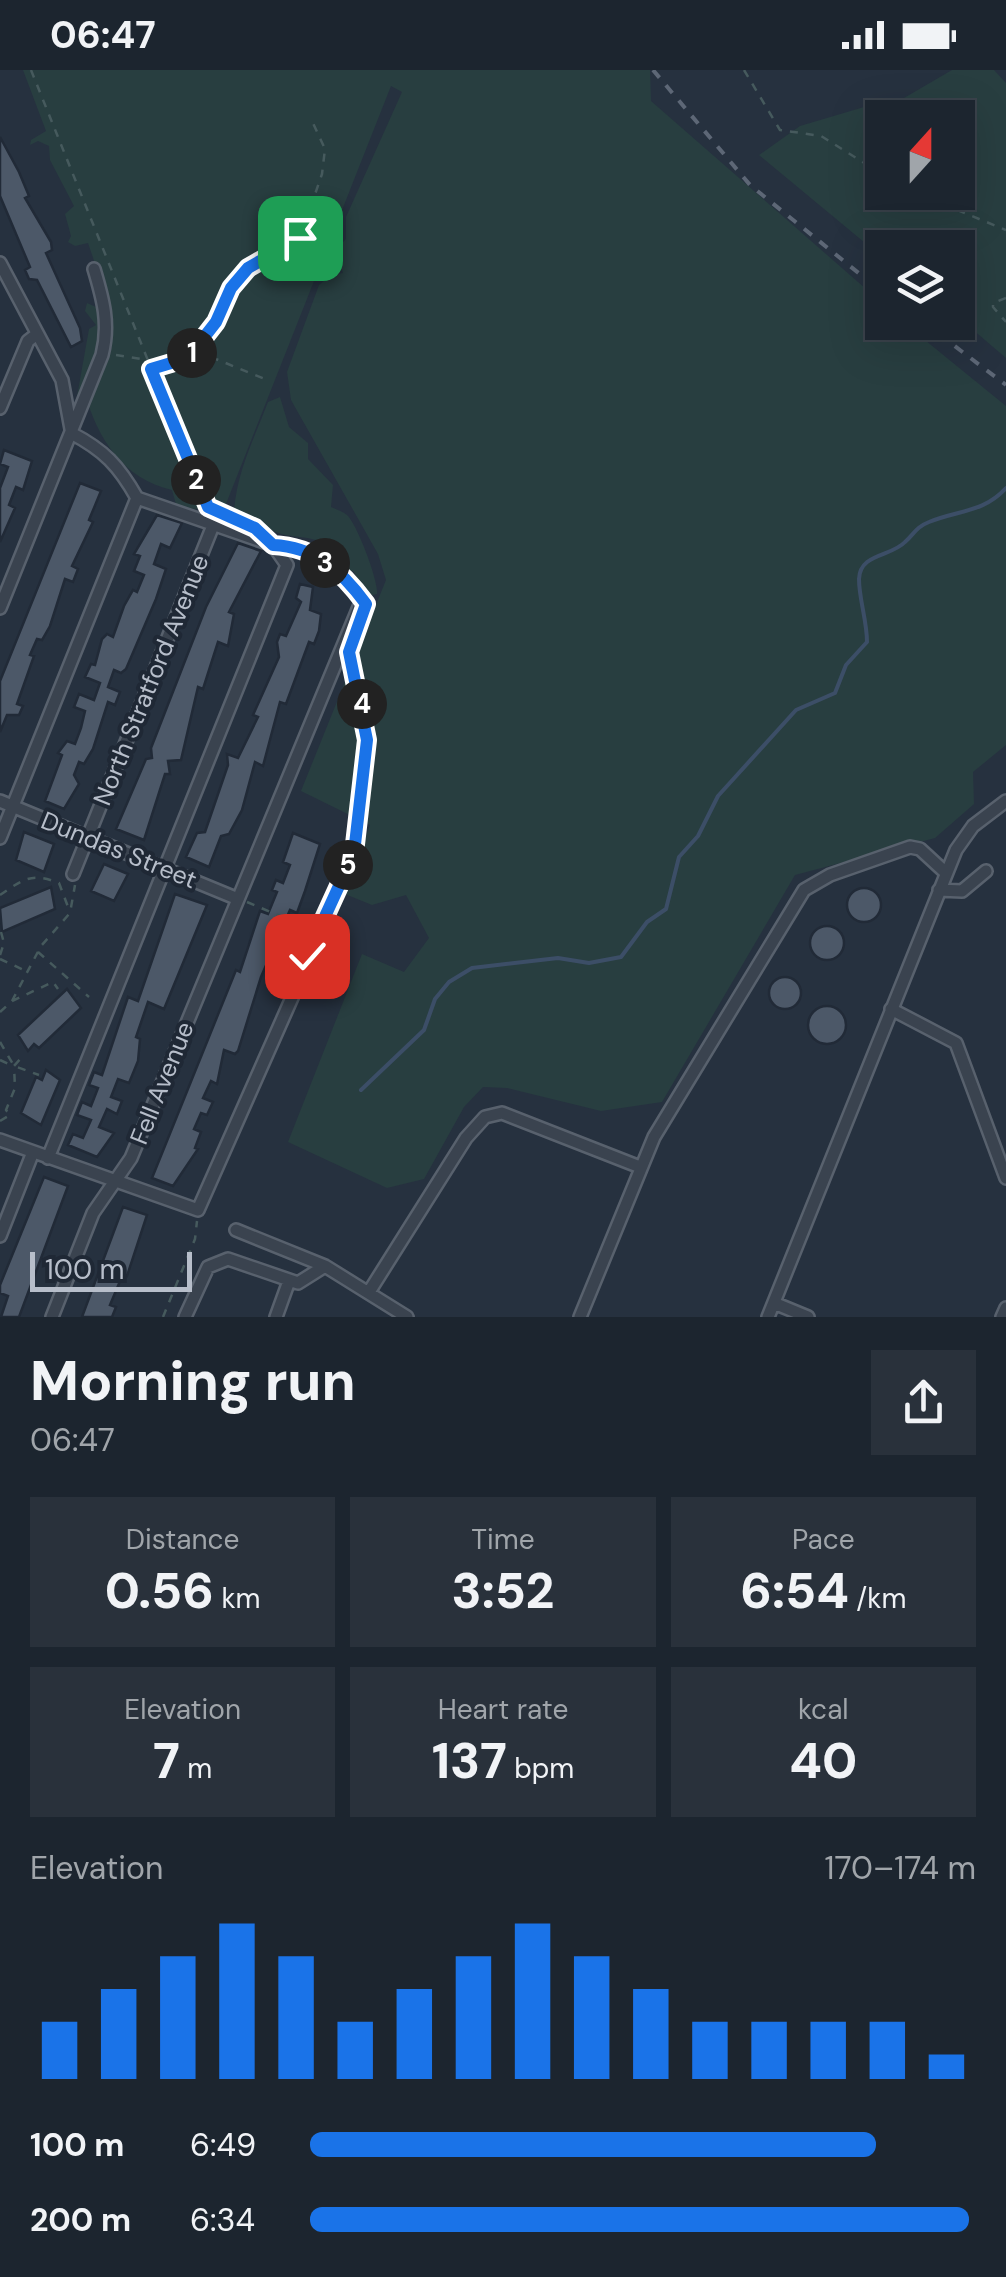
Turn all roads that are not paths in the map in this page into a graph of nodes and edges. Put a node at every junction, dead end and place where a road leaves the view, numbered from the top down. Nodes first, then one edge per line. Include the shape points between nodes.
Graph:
1 (0, 263) edge
2 (94, 270) dead end
3 (37, 334) junction
4 (0, 408) edge
5 (71, 434) junction
6 (137, 498) junction
7 (214, 523) junction
8 (362, 606) road end
9 (0, 608) edge
10 (0, 801) edge
11 (1006, 802) edge
12 (13, 806) junction
13 (87, 837) junction
14 (0, 838) edge
15 (165, 869) junction
16 (986, 871) dead end
17 (946, 872) junction
18 (73, 874) road end
19 (939, 890) junction
20 (242, 900) junction
21 (318, 939) road end
22 (891, 1009) junction
23 (0, 1140) edge
24 (33, 1152) junction
25 (48, 1158) junction
26 (640, 1166) junction
27 (1006, 1178) edge
28 (112, 1182) junction
29 (236, 1230) dead end
30 (0, 1236) edge
31 (325, 1266) junction
32 (289, 1281) junction
33 (369, 1292) junction
34 (774, 1302) junction
35 (52, 1317) edge
36 (186, 1317) edge
37 (276, 1317) edge
38 (408, 1317) edge
39 (580, 1317) edge
40 (768, 1317) edge
41 (808, 1317) edge

1 - 3 street
2 - 5 street via 107,336
3 - 4 street
3 - 5 street via 62,380
5 - 6 street via 103,450
5 - 9 street
6 - 7 street
6 - 12 street
7 - 13 street, North Stratford Avenue
7 - 15 street via 273,545 286,565
8 - 20 street, Fell Avenue
10 - 12 street, Dundas Street
11 - 17 street via 963,838
12 - 13 street, Dundas Street
12 - 14 street
13 - 15 street, Dundas Street
13 - 18 street, North Stratford Avenue
15 - 20 street, Dundas Street
15 - 25 street via 109,994
16 - 19 street via 962,892
17 - 19 street
17 - 26 street via 910,847 804,890
19 - 22 street
20 - 28 street, Fell Avenue via 131,1158
21 - 28 street via 198,1210
22 - 27 street via 956,1043
22 - 34 street
23 - 24 street
24 - 25 street
24 - 30 street
25 - 28 street
26 - 33 street via 502,1113 485,1117
26 - 39 street
28 - 35 street, Fell Avenue
29 - 31 street
31 - 32 street via 298,1283
31 - 33 street
32 - 36 street via 228,1260 208,1267
32 - 37 street
33 - 38 street
34 - 40 street
34 - 41 street

